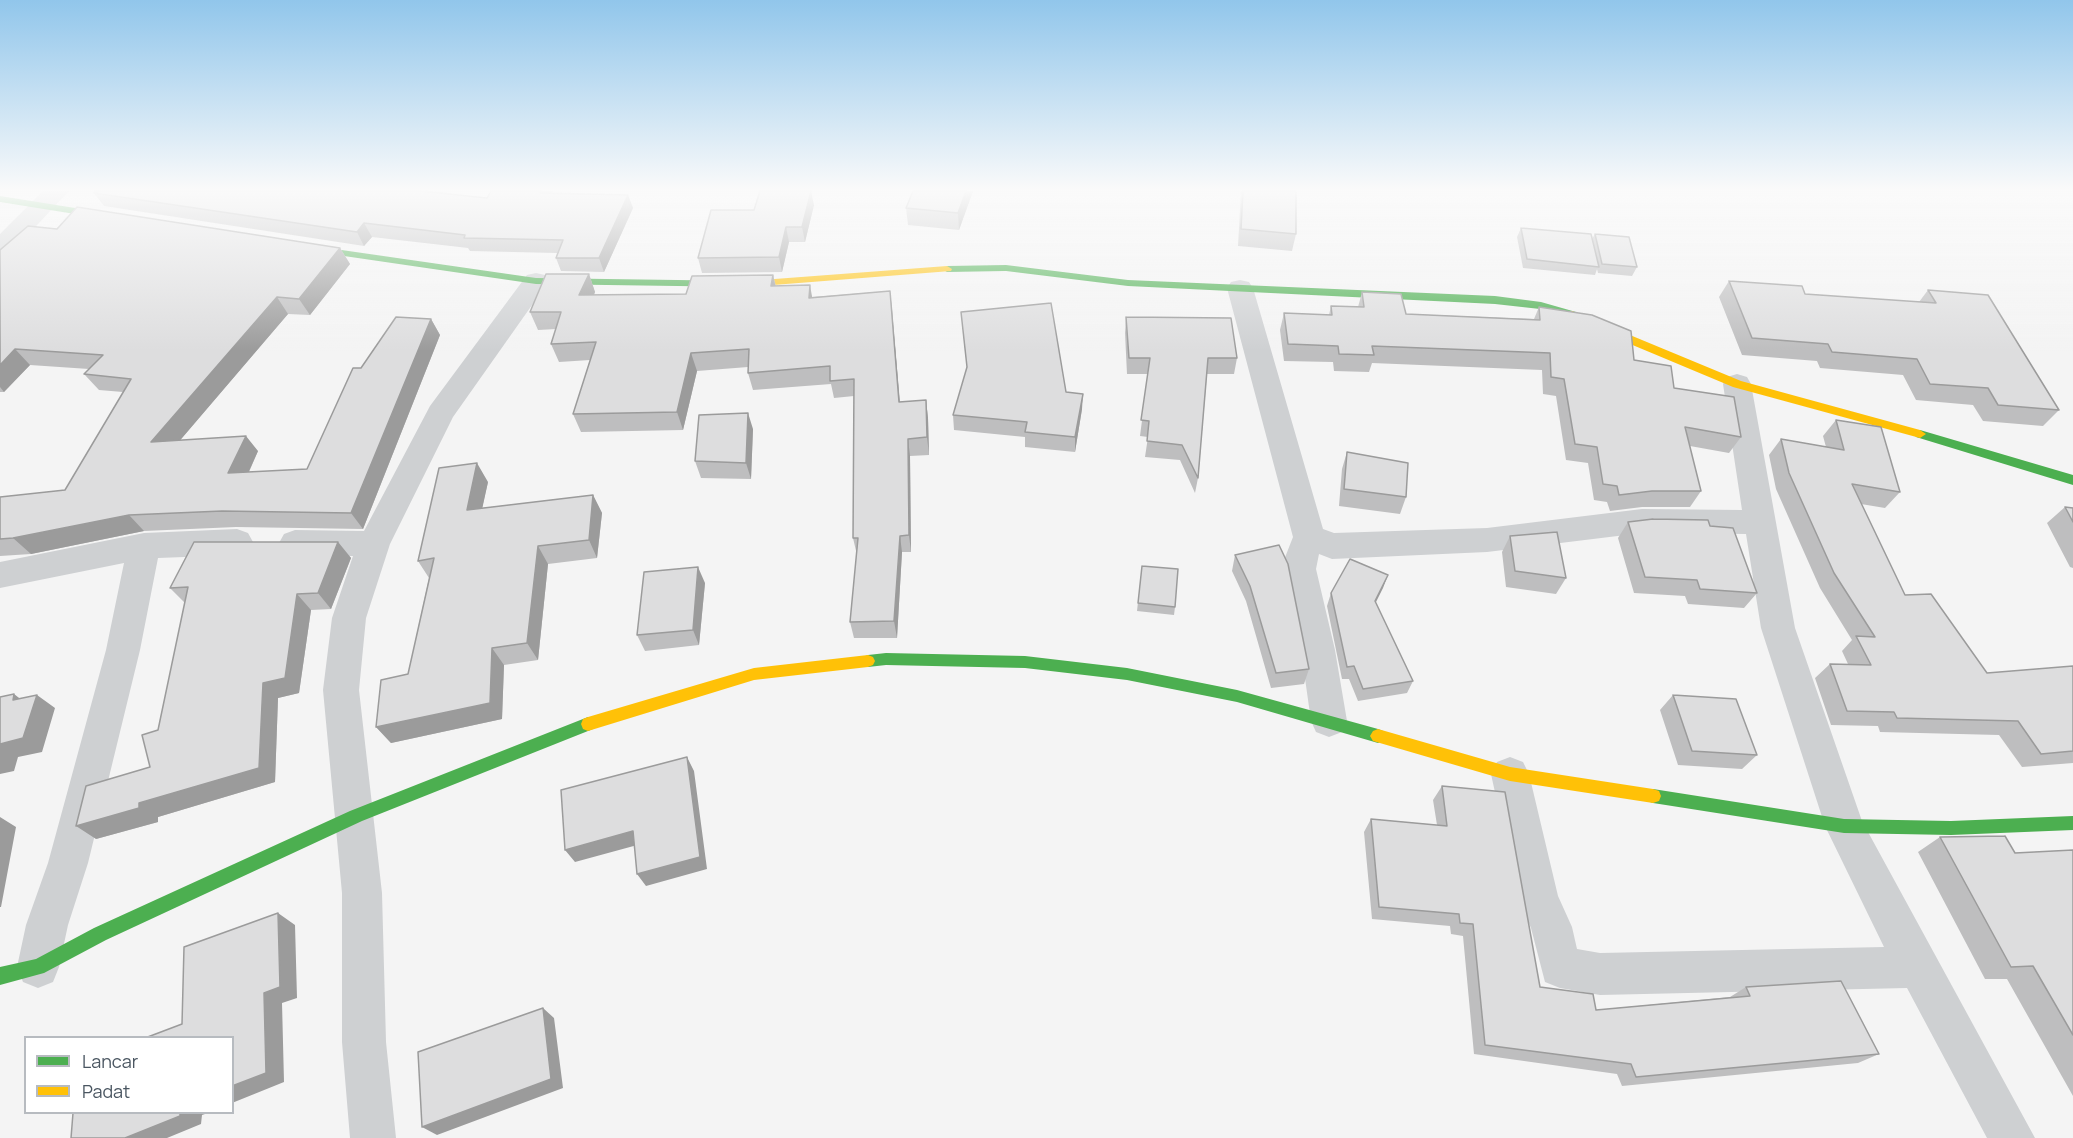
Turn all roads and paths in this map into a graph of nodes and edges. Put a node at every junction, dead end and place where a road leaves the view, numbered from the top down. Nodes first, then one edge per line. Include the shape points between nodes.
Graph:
1 (283, 245) edge
2 (536, 281) junction
3 (1240, 288) junction
4 (1737, 384) junction
5 (2073, 480) edge
6 (1759, 522) junction
7 (1309, 537) junction
8 (374, 544) junction
9 (144, 546) junction
10 (0, 575) edge
11 (1329, 721) junction
12 (1510, 774) junction
13 (356, 816) junction
14 (2073, 823) edge
15 (1844, 826) junction
16 (38, 967) junction
17 (1917, 967) junction
18 (0, 976) edge
19 (373, 1138) edge
20 (2012, 1138) edge

1 - 2 street
2 - 3 street via 763,284 973,267 1128,284
2 - 8 street via 440,413
3 - 4 street via 1496,300 1541,306 1610,328
3 - 7 street
4 - 5 street
4 - 6 street
6 - 7 street via 1642,521 1487,540 1332,546
6 - 15 street via 1778,628
7 - 11 street via 1300,569
8 - 9 street via 236,542
8 - 13 street via 349,618 341,690
9 - 10 street
9 - 16 street via 123,650
11 - 12 street
11 - 13 street via 1237,696 1127,674 1025,662 886,659 754,674 581,726
12 - 15 street
12 - 17 street via 1538,898 1551,927 1560,967 1600,974
13 - 16 street via 100,934
13 - 19 street via 362,893 364,1042
14 - 15 street via 1951,828
15 - 17 street
16 - 18 street
17 - 20 street

